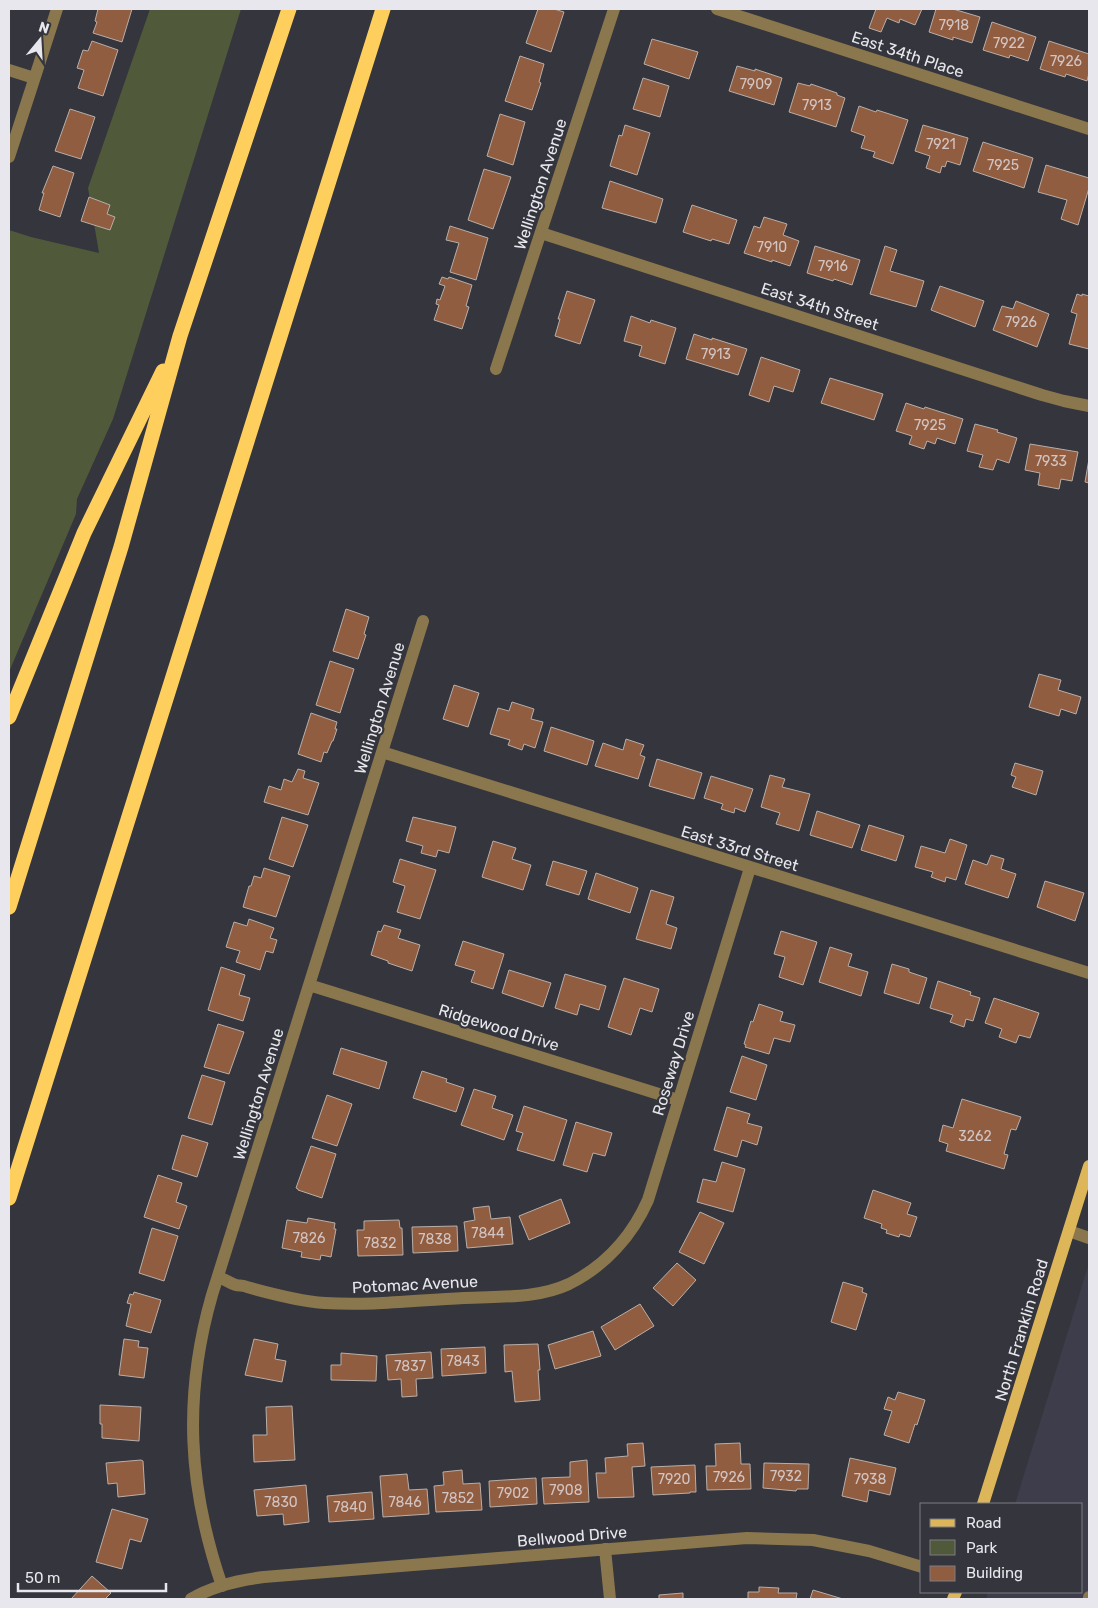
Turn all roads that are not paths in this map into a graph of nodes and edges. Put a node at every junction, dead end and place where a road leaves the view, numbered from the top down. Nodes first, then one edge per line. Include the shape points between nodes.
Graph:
1 (57, 9) edge
2 (289, 9) edge
3 (383, 9) edge
4 (614, 9) edge
5 (717, 9) edge
6 (9, 70) edge
7 (34, 78) junction
8 (1089, 129) edge
9 (9, 157) edge
10 (541, 233) junction
11 (180, 336) junction
12 (496, 369) dead end
13 (1089, 406) edge
14 (423, 621) dead end
15 (9, 717) edge
16 (382, 752) junction
17 (750, 868) junction
18 (9, 907) edge
19 (1089, 974) edge
20 (309, 985) junction
21 (678, 1100) junction
22 (1089, 1166) edge
23 (9, 1198) edge
24 (1069, 1231) junction
25 (1089, 1238) edge
26 (608, 1257) joint
27 (218, 1277) junction
28 (983, 1503) edge
29 (605, 1549) junction
30 (920, 1566) edge
31 (222, 1586) junction
32 (191, 1599) edge
33 (610, 1599) edge

1 - 7 street
2 - 11 highway
3 - 23 highway
4 - 10 street, Wellington Avenue
5 - 8 street, East 34th Place
6 - 7 street
7 - 9 street
10 - 12 street, Wellington Avenue
10 - 13 street, East 34th Street via 1042,395
11 - 15 highway via 84,533
11 - 18 highway via 121,547
14 - 16 street, Wellington Avenue
16 - 17 street, East 33rd Street
16 - 20 street, Wellington Avenue
17 - 19 street, East 33rd Street
17 - 21 street, Roseway Drive
20 - 21 street, Ridgewood Drive
20 - 27 street, Wellington Avenue
21 - 26 street, Roseway Drive via 641,1215 624,1241
22 - 24 main road, North Franklin Road
24 - 25 street
24 - 28 main road, North Franklin Road
26 - 27 street, Potomac Avenue via 577,1279 550,1290 522,1295 369,1304 324,1303 270,1294
27 - 31 street, Wellington Avenue via 198,1358 192,1432 201,1515
29 - 30 street, Bellwood Drive via 747,1538 794,1538 851,1546
29 - 31 street, Bellwood Drive via 264,1576
29 - 33 street
31 - 32 street, Bellwood Drive

